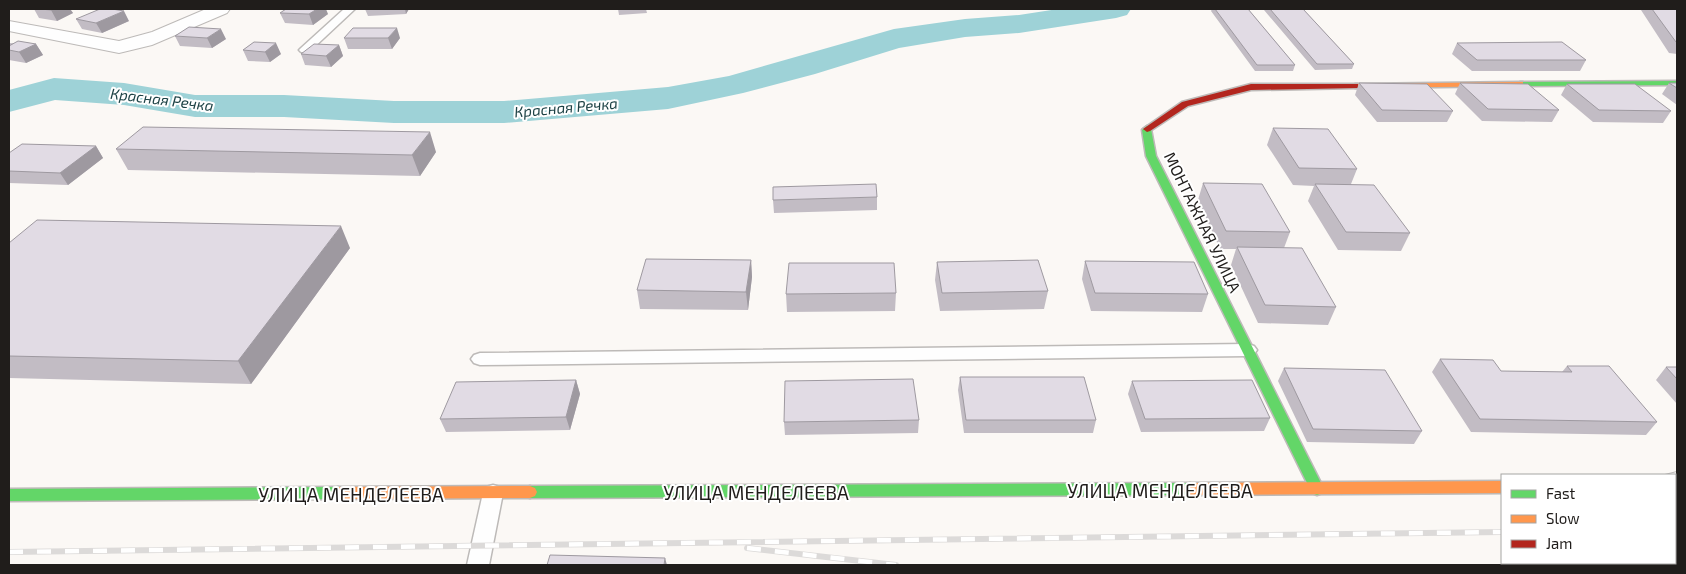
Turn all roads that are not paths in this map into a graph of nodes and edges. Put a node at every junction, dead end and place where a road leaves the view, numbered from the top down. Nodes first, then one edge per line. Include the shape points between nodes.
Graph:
1 (221, 9) edge
2 (350, 9) edge
3 (9, 26) edge
4 (305, 50) edge
5 (1677, 83) edge
6 (1248, 350) junction
7 (480, 358) dead end
8 (1501, 487) edge
9 (1317, 489) junction
10 (493, 493) junction
11 (9, 495) edge
12 (478, 565) edge

1 - 3 street via 132,46 119,47
2 - 4 lane
5 - 6 street, МОНТАЖНАЯ УЛИЦА via 1251,87 1185,104 1146,130 1151,156
6 - 7 lane
6 - 9 street, МОНТАЖНАЯ УЛИЦА
8 - 9 street, УЛИЦА МЕНДЕЛЕЕВА
9 - 10 street, УЛИЦА МЕНДЕЛЕЕВА
10 - 11 street, УЛИЦА МЕНДЕЛЕЕВА
10 - 12 lane

